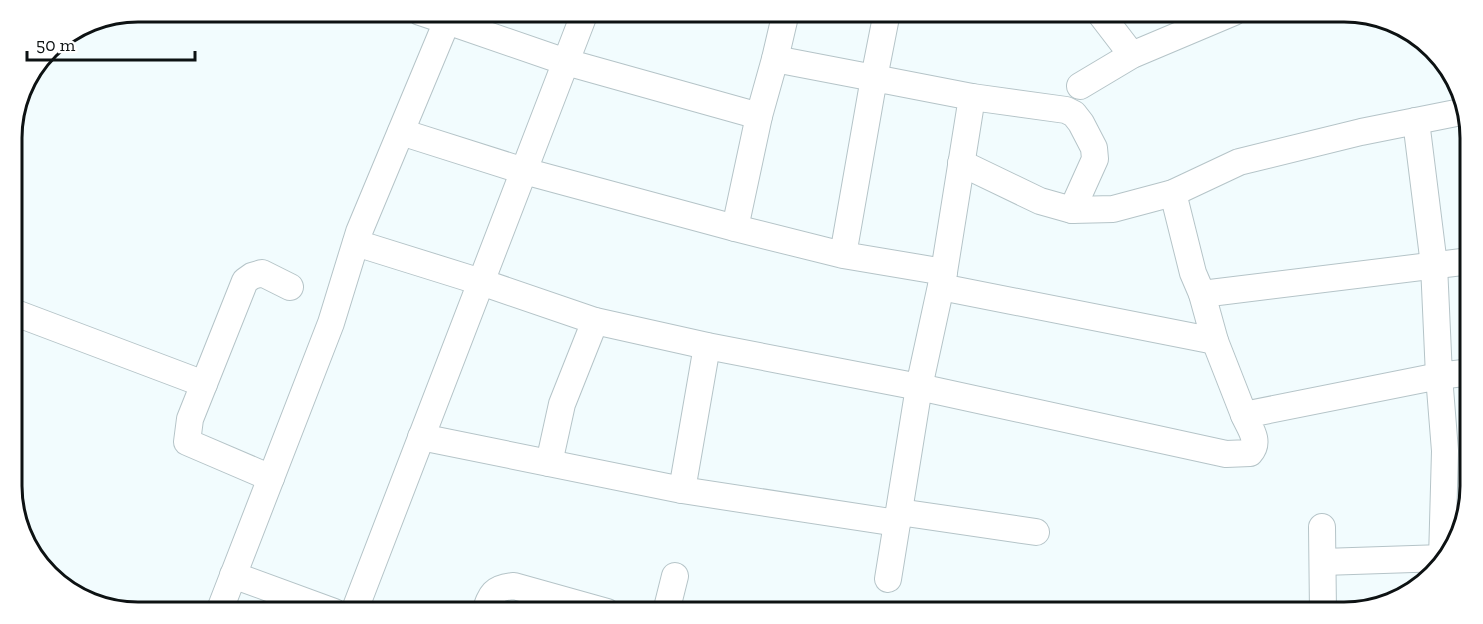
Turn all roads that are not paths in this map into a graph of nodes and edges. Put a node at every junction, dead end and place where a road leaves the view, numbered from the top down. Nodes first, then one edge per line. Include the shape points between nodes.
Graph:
1 (446, 22) edge
2 (461, 22) edge
3 (581, 22) edge
4 (784, 22) edge
5 (886, 22) edge
6 (1107, 22) edge
7 (1210, 22) edge
8 (1132, 55) junction
9 (775, 59) junction
10 (566, 62) junction
11 (874, 78) junction
12 (1080, 86) dead end
13 (972, 97) junction
14 (1458, 113) edge
15 (759, 116) junction
16 (1416, 121) junction
17 (401, 132) junction
18 (961, 164) junction
19 (524, 171) junction
20 (1173, 193) junction
21 (1072, 210) junction
22 (735, 228) junction
23 (356, 243) junction
24 (843, 255) junction
25 (1460, 262) edge
26 (1434, 265) junction
27 (942, 280) junction
28 (481, 282) junction
29 (290, 287) dead end
30 (1202, 294) junction
31 (22, 316) edge
32 (595, 321) junction
33 (1215, 341) junction
34 (707, 346) junction
35 (1460, 373) edge
36 (1439, 376) junction
37 (204, 384) junction
38 (919, 387) junction
39 (1244, 415) junction
40 (421, 437) junction
41 (549, 463) junction
42 (271, 478) junction
43 (682, 490) junction
44 (898, 518) junction
45 (1322, 527) dead end
46 (1036, 532) dead end
47 (1442, 548) edge
48 (1434, 559) edge
49 (1323, 562) junction
50 (233, 575) junction
51 (675, 576) dead end
52 (888, 579) dead end
53 (1323, 601) edge
54 (223, 602) edge
55 (306, 602) edge
56 (358, 602) edge
57 (488, 602) edge
58 (570, 602) edge
59 (669, 602) edge

1 - 17 street
2 - 10 street
3 - 10 street
4 - 9 street
5 - 11 street
6 - 8 street
7 - 8 street
8 - 12 street
9 - 11 street
9 - 15 street
10 - 15 street
10 - 19 street
11 - 13 street
11 - 24 street
13 - 18 street
13 - 21 street via 1074,114 1094,148 1095,159
14 - 16 street
15 - 22 street
16 - 20 street via 1239,162
16 - 26 street
17 - 19 street
17 - 23 street
18 - 21 street via 1040,201
18 - 27 street
19 - 22 street
19 - 28 street
20 - 21 street via 1113,209
20 - 30 street
22 - 24 street
23 - 28 street
23 - 42 street via 331,323
24 - 27 street
25 - 26 street
26 - 30 street
26 - 36 street
27 - 33 street
27 - 38 street
28 - 32 street
28 - 40 street
29 - 37 street via 262,273 245,281
30 - 33 street
31 - 37 street
32 - 34 street
32 - 41 street via 562,404
33 - 39 street
34 - 38 street
34 - 43 street
35 - 36 street
36 - 39 street
36 - 47 street via 1445,451
37 - 42 street via 190,419 187,442
38 - 39 street via 1226,454 1253,450 1255,438
38 - 44 street
40 - 41 street
40 - 56 street
41 - 43 street
42 - 50 street
43 - 44 street
44 - 46 street
44 - 52 street
45 - 49 street
48 - 49 street
49 - 53 street
50 - 54 street
50 - 55 street
51 - 59 street
57 - 58 street via 491,594 502,587 514,586

